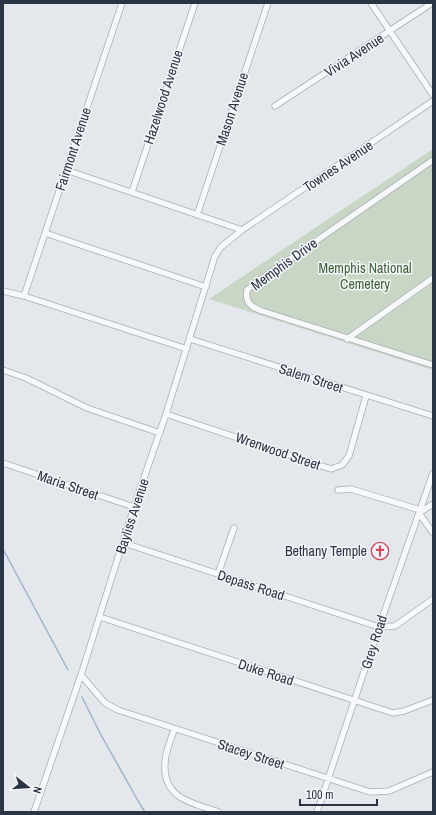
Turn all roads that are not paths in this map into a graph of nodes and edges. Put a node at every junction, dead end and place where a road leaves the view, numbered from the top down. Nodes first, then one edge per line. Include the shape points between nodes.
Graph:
1 (122, 3) edge
2 (195, 3) edge
3 (268, 3) edge
4 (371, 3) edge
5 (432, 3) edge
6 (390, 32) junction
7 (433, 95) edge
8 (433, 101) edge
9 (275, 106) dead end
10 (433, 160) edge
11 (66, 170) junction
12 (132, 192) junction
13 (197, 215) junction
14 (242, 230) junction
15 (45, 233) junction
16 (433, 278) edge
17 (206, 287) junction
18 (3, 291) edge
19 (24, 296) junction
20 (190, 339) junction
21 (347, 339) junction
22 (187, 349) junction
23 (433, 366) edge
24 (3, 370) edge
25 (366, 396) junction
26 (166, 414) junction
27 (433, 416) edge
28 (160, 433) junction
29 (3, 463) edge
30 (433, 473) edge
31 (338, 490) dead end
32 (433, 504) edge
33 (134, 507) junction
34 (420, 512) junction
35 (234, 528) dead end
36 (433, 533) edge
37 (124, 543) junction
38 (218, 574) junction
39 (433, 599) edge
40 (100, 616) junction
41 (379, 627) junction
42 (81, 675) junction
43 (433, 700) edge
44 (355, 702) junction
45 (174, 730) junction
46 (433, 772) edge
47 (328, 779) junction
48 (34, 812) edge
49 (219, 812) edge
50 (317, 812) edge

1 - 11 street, Fairmont Avenue
2 - 12 street, Hazelwood Avenue
3 - 13 street, Mason Avenue
4 - 6 street
5 - 6 street, Vivia Avenue
6 - 7 street
6 - 9 street, Vivia Avenue
8 - 14 street, Townes Avenue
10 - 21 street, Memphis Drive via 247,290 247,302 252,308
11 - 12 street
11 - 15 street, Fairmont Avenue
12 - 13 street
13 - 14 street
14 - 17 street, Bayliss Avenue via 218,251
15 - 17 street
15 - 19 street, Fairmont Avenue
16 - 21 street
17 - 20 street, Bayliss Avenue
18 - 19 street
19 - 22 street
20 - 22 street, Bayliss Avenue
20 - 25 street, Salem Street
21 - 23 street, Memphis Drive
22 - 26 street, Bayliss Avenue
24 - 28 street via 26,378 87,408
25 - 26 street, Wrenwood Street via 349,456 342,465 331,468
25 - 27 street, Salem Street
26 - 28 street, Bayliss Avenue
28 - 33 street, Bayliss Avenue
29 - 33 street, Maria Street
30 - 34 street, Grey Road
31 - 34 street via 351,489
32 - 34 street
33 - 37 street, Bayliss Avenue
34 - 36 street
34 - 41 street, Grey Road
35 - 38 street
37 - 38 street, Depass Road
37 - 40 street, Bayliss Avenue
38 - 41 street, Depass Road
39 - 41 street via 395,626
40 - 42 street, Bayliss Avenue
40 - 44 street, Duke Road
41 - 44 street, Grey Road
42 - 45 street, Stacey Street via 95,693 111,706
42 - 48 street, Bayliss Avenue
43 - 44 street, Duke Road via 404,712 393,713
44 - 47 street, Grey Road
45 - 47 street, Stacey Street
45 - 49 street via 165,763 166,777 173,792 182,800
46 - 47 street, Stacey Street via 389,791 370,792
47 - 50 street, Grey Road

